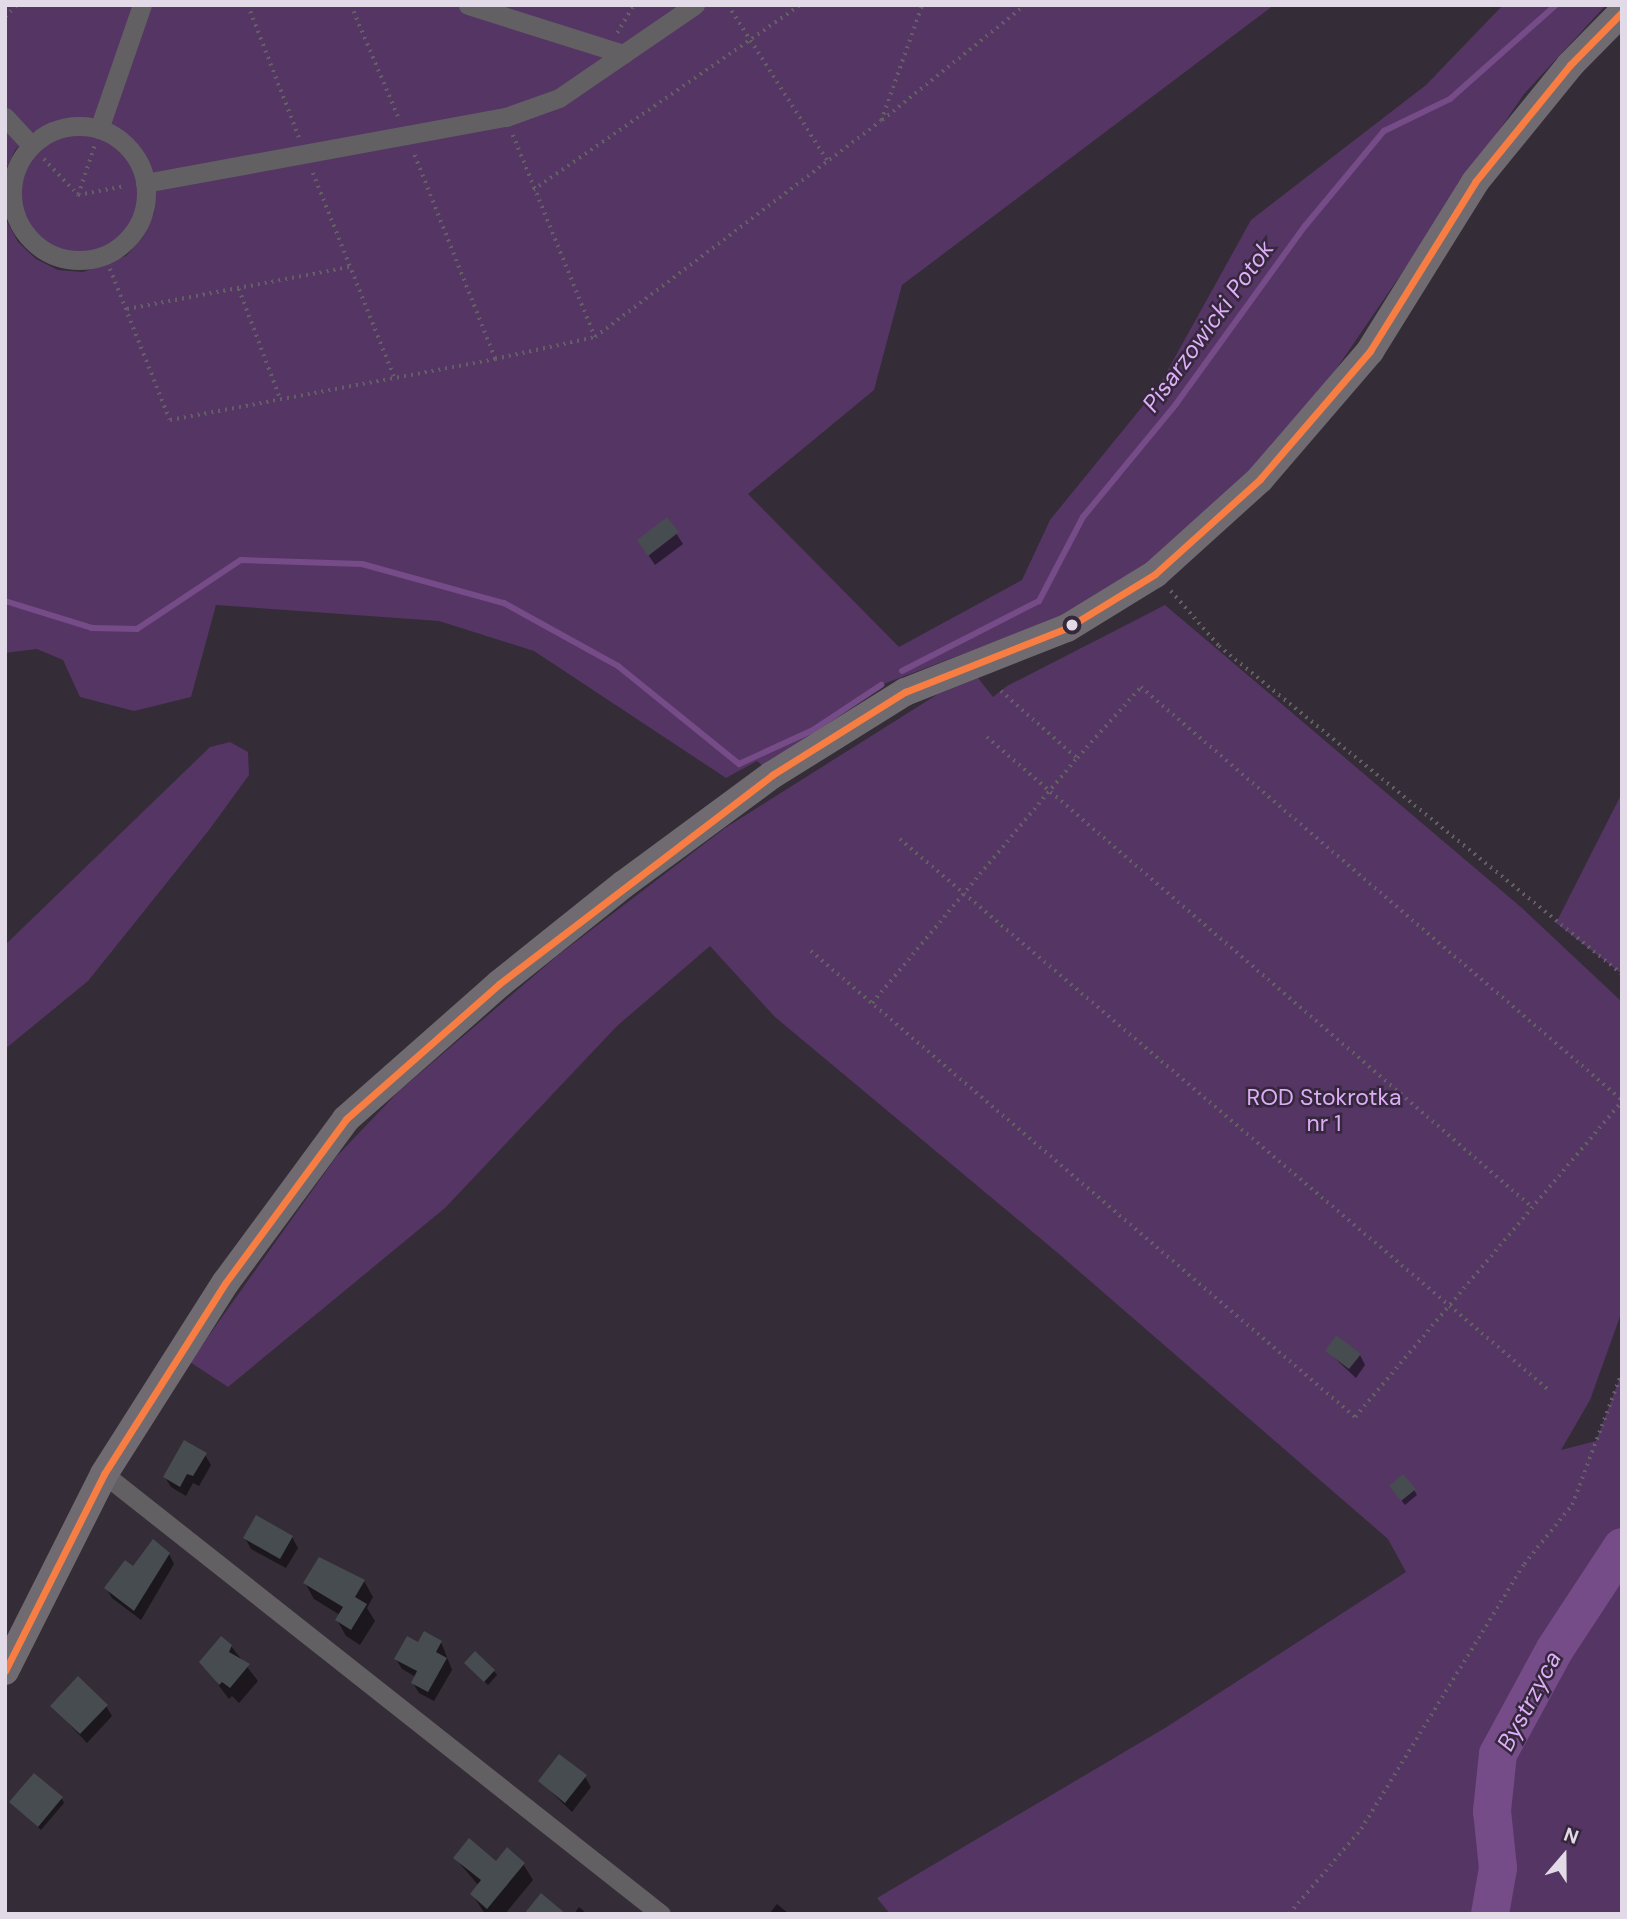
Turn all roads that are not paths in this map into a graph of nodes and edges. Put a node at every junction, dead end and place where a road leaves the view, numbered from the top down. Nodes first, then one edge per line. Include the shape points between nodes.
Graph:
1 (142, 5) edge
2 (468, 5) edge
3 (695, 5) edge
4 (1622, 12) edge
5 (615, 52) junction
6 (5, 117) edge
7 (99, 129) junction
8 (31, 145) junction
9 (145, 183) junction
10 (9, 204) edge
11 (103, 1474) junction
12 (5, 1671) edge
13 (661, 1914) edge

1 - 7 street
2 - 5 street
3 - 5 street
4 - 11 street via 1570,65 1475,182 1370,351 1260,479 1156,574 1067,628 905,692 772,775 624,884 439,1035 346,1119 226,1282
5 - 9 street via 559,98 506,117
6 - 8 street
7 - 8 street via 62,128
7 - 9 street via 121,141 136,160
8 - 10 street via 15,169
9 - 10 street via 135,230 105,256 58,257 34,244
11 - 12 street
11 - 13 street

